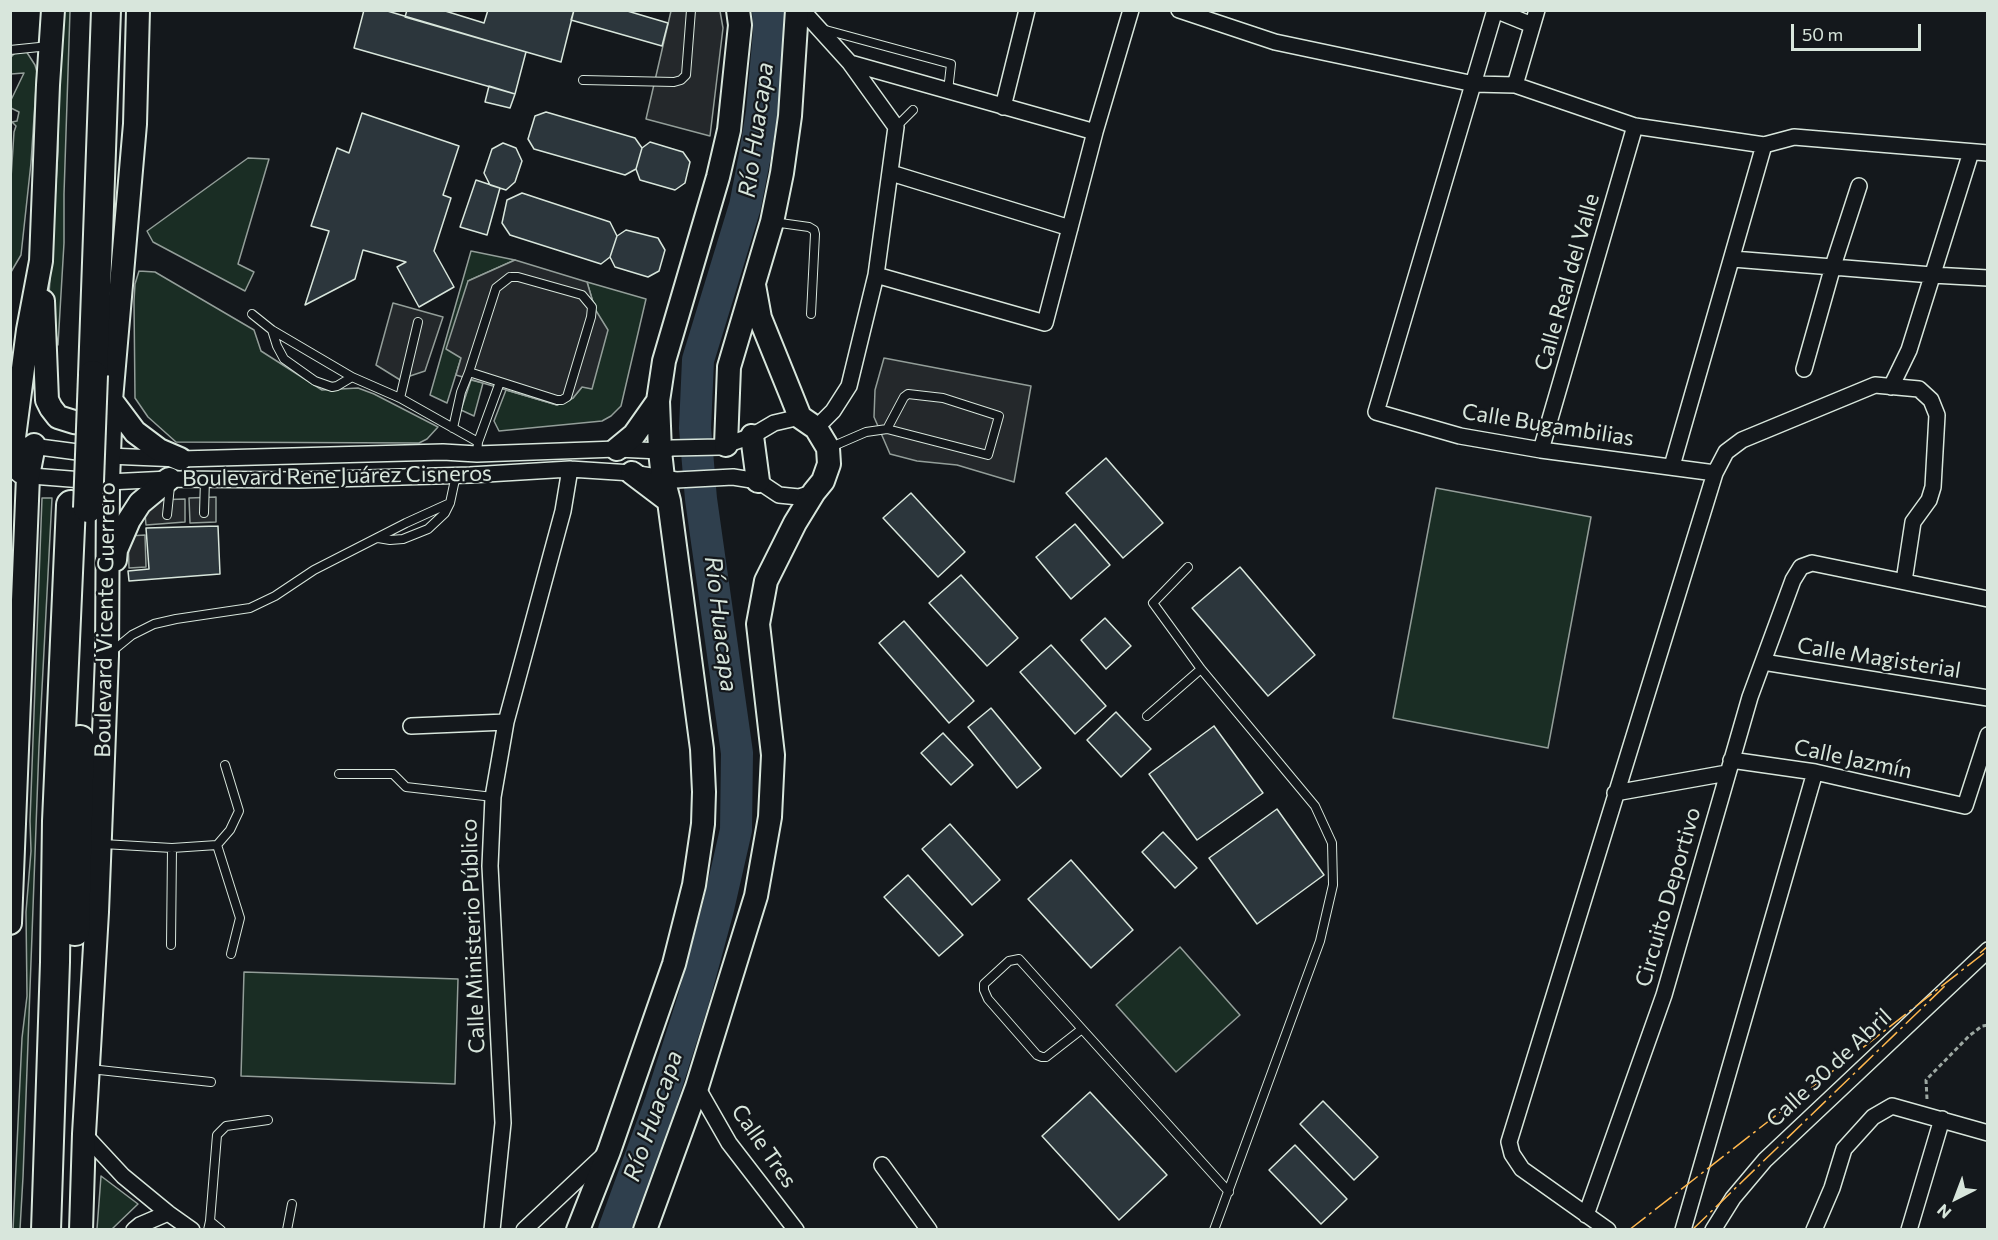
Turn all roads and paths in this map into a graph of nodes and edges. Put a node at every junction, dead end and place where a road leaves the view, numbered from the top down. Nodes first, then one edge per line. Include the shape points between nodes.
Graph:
1 (53, 10) edge
2 (87, 10) edge
3 (106, 10) edge
4 (138, 10) edge
5 (691, 10) edge
6 (738, 10) edge
7 (796, 10) edge
8 (802, 10) edge
9 (1027, 10) edge
10 (1131, 10) edge
11 (1179, 10) edge
12 (1495, 11) edge
13 (1535, 18) edge
14 (820, 29) junction
15 (51, 46) junction
16 (10, 50) edge
17 (850, 63) junction
18 (582, 80) dead end
19 (1474, 84) junction
20 (1515, 85) junction
21 (948, 91) junction
22 (1003, 107) junction
23 (913, 110) dead end
24 (1635, 126) junction
25 (896, 127) junction
26 (1095, 132) junction
27 (1764, 145) junction
28 (1971, 152) junction
29 (1988, 153) edge
30 (891, 173) junction
31 (1858, 186) dead end
32 (772, 222) junction
33 (1070, 228) junction
34 (1733, 259) junction
35 (41, 261) junction
36 (1833, 266) junction
37 (876, 274) junction
38 (1932, 275) junction
39 (1988, 278) edge
40 (754, 285) junction
41 (252, 314) dead end
42 (811, 314) dead end
43 (418, 322) dead end
44 (272, 330) junction
45 (1804, 369) dead end
46 (84, 374) junction
47 (468, 375) junction
48 (352, 377) junction
49 (499, 385) junction
50 (1891, 387) junction
51 (17, 388) edge
52 (400, 398) junction
53 (658, 401) junction
54 (111, 407) junction
55 (808, 422) junction
56 (453, 428) junction
57 (887, 429) junction
58 (752, 436) junction
59 (20, 445) edge
60 (723, 446) junction
61 (478, 448) junction
62 (828, 448) junction
63 (617, 449) junction
64 (666, 450) junction
65 (1541, 450) junction
66 (108, 456) junction
67 (1672, 466) junction
68 (570, 469) junction
69 (173, 472) junction
70 (16, 473) edge
71 (632, 473) joint
72 (1715, 473) junction
73 (456, 475) junction
74 (205, 479) junction
75 (758, 481) junction
76 (108, 482) junction
77 (669, 486) junction
78 (814, 492) junction
79 (450, 503) junction
80 (80, 507) junction
81 (204, 513) dead end
82 (167, 515) dead end
83 (378, 538) junction
84 (1188, 567) dead end
85 (1904, 581) junction
86 (107, 588) junction
87 (1988, 598) edge
88 (107, 656) junction
89 (1763, 662) junction
90 (1201, 669) junction
91 (1988, 698) edge
92 (1147, 716) dead end
93 (506, 722) junction
94 (411, 726) dead end
95 (1988, 735) edge
96 (225, 765) dead end
97 (1729, 766) junction
98 (1815, 772) junction
99 (339, 774) dead end
100 (1615, 793) junction
101 (492, 797) junction
102 (12, 842) edge
103 (98, 844) junction
104 (217, 845) junction
105 (172, 848) junction
106 (10, 924) edge
107 (171, 945) dead end
108 (1988, 950) edge
109 (231, 954) dead end
110 (1988, 1025) edge
111 (1082, 1029) junction
112 (88, 1069) junction
113 (211, 1082) dead end
114 (698, 1087) junction
115 (1927, 1099) dead end
116 (1942, 1119) junction
117 (268, 1120) dead end
118 (1988, 1133) edge
119 (84, 1134) junction
120 (609, 1150) junction
121 (882, 1165) dead end
122 (1229, 1192) junction
123 (292, 1204) dead end
124 (168, 1213) junction
125 (1586, 1215) junction
126 (209, 1226) edge
127 (46, 1230) edge
128 (60, 1230) edge
129 (81, 1230) edge
130 (134, 1230) edge
131 (192, 1230) edge
132 (221, 1230) edge
133 (287, 1230) edge
134 (492, 1230) edge
135 (524, 1230) edge
136 (578, 1230) edge
137 (645, 1230) edge
138 (796, 1230) edge
139 (929, 1230) edge
140 (1214, 1230) edge
141 (1608, 1230) edge
142 (1683, 1230) edge
143 (1713, 1230) edge
144 (1814, 1230) edge
145 (1909, 1230) edge

1 - 15 main road
2 - 46 highway, Boulevard Vicente Guerrero
3 - 46 highway, Boulevard Vicente Guerrero
4 - 54 main road, Boulevard Vicente Guerrero via 135,124
5 - 18 lane via 686,75 681,80
6 - 53 main road via 740,25 729,130 664,361
7 - 32 main road via 790,116
8 - 14 street
9 - 22 street
10 - 26 street
11 - 19 street via 1275,42
12 - 13 street
12 - 19 street
13 - 20 street
14 - 17 street
14 - 21 lane via 951,64
15 - 16 lane
15 - 35 main road
17 - 21 street
17 - 25 street
19 - 20 street
19 - 65 street, Calle Bugambilias via 1376,412 1460,436
20 - 24 street
21 - 22 street
22 - 26 street
23 - 25 lane
24 - 27 street
24 - 65 street, Calle Real del Valle
25 - 30 street
26 - 33 street
27 - 28 street via 1794,137
27 - 34 street
28 - 29 street
28 - 38 street
30 - 33 street
30 - 37 street
31 - 36 street
32 - 40 main road
32 - 42 lane via 814,230
33 - 37 street via 1045,323
34 - 36 street
34 - 67 street
35 - 51 main road
35 - 54 main road via 47,400 58,417 96,425
36 - 38 street
36 - 45 street
37 - 55 street via 849,386 833,411
38 - 39 street
38 - 50 street via 1909,350
40 - 55 main road via 760,318
40 - 60 main road via 729,367
41 - 44 lane
43 - 52 lane
44 - 48 lane
44 - 48 lane via 284,359 315,381 332,387
46 - 80 highway, Boulevard Vicente Guerrero, bridge
47 - 49 lane
47 - 49 lane via 496,288 510,277 582,295 589,301 591,317 567,397 557,400
47 - 56 lane
48 - 52 lane
49 - 61 lane
50 - 72 street via 1875,385 1742,440 1726,452
50 - 85 street via 1919,389 1931,400 1937,415 1934,487 1913,522
51 - 59 main road
52 - 56 lane
53 - 63 main road via 634,435
53 - 64 main road
54 - 66 main road, Boulevard Vicente Guerrero
54 - 69 main road via 159,450
55 - 58 street, Boulevard Rene Juárez Cisneros via 774,423
55 - 62 main road
56 - 61 lane
57 - 57 lane via 988,454 999,416 943,398 908,394
57 - 62 lane via 866,432
58 - 60 street, Boulevard Rene Juárez Cisneros
58 - 75 main road
59 - 66 street, Boulevard Rene Juárez Cisneros
59 - 70 main road
60 - 64 street, Boulevard Rene Juárez Cisneros
61 - 63 street, Boulevard Rene Juárez Cisneros
61 - 69 street, Boulevard Rene Juárez Cisneros
62 - 78 main road via 824,481
63 - 64 street, Boulevard Rene Juárez Cisneros
64 - 77 main road
65 - 67 street, Calle Bugambilias
66 - 69 street, Boulevard Rene Juárez Cisneros
66 - 76 main road, Boulevard Vicente Guerrero
67 - 72 street, Calle Bugambilias
68 - 71 street, Boulevard Rene Juárez Cisneros
68 - 73 street, Boulevard Rene Juárez Cisneros
68 - 93 street, Calle Ministerio Público via 563,511
69 - 74 street, Boulevard Rene Juárez Cisneros
69 - 76 street, Boulevard Rene Juárez Cisneros
69 - 82 lane
69 - 86 main road via 140,503 116,550 121,558
70 - 76 street, Boulevard Rene Juárez Cisneros
70 - 102 main road
71 - 77 main road
72 - 100 street
73 - 74 street, Boulevard Rene Juárez Cisneros
73 - 79 lane
74 - 81 lane
75 - 77 street via 722,477
75 - 78 street via 779,495 799,497
76 - 86 main road, Boulevard Vicente Guerrero
77 - 120 main road via 702,749 703,824 694,885 674,964
78 - 114 main road via 766,581 758,624 773,755 770,817 756,896
79 - 83 lane
79 - 83 lane via 428,530 403,538
80 - 127 highway, Boulevard Vicente Guerrero via 57,821
80 - 128 highway, Boulevard Vicente Guerrero via 74,959
83 - 88 lane via 250,608 154,624 132,635
84 - 90 lane via 1153,603
85 - 87 street
85 - 89 street, Circuito Deportivo via 1812,563 1801,567
86 - 88 main road, Boulevard Vicente Guerrero
88 - 103 main road, Boulevard Vicente Guerrero
89 - 91 street, Calle Magisterial
89 - 97 street, Circuito Deportivo
90 - 92 lane
90 - 122 lane via 1315,806 1332,843 1333,885 1320,941
93 - 94 street
93 - 101 street, Calle Ministerio Público
95 - 98 street, Calle Jazmín via 1965,806
96 - 104 lane via 239,811 230,831
97 - 98 street, Calle Jazmín
97 - 100 street, Calle Jazmín
97 - 125 street, Circuito Deportivo via 1664,994
98 - 142 street
99 - 101 lane via 393,774 406,787
100 - 125 street via 1509,1142 1522,1168
101 - 134 street, Calle Ministerio Público via 490,866 503,1123
102 - 106 main road
103 - 105 lane
103 - 112 main road, Boulevard Vicente Guerrero
104 - 105 lane
104 - 109 lane via 240,918
105 - 107 lane
108 - 143 street, Calle 30 de Abril via 1765,1160 1733,1198
110 - 115 path via 1969,1035 1926,1080
111 - 111 lane via 1019,959 1009,961 984,984 988,999 1037,1055 1046,1057
111 - 122 lane
112 - 113 lane
112 - 119 main road, Boulevard Vicente Guerrero
114 - 137 main road
114 - 138 street, Calle Tres via 729,1143
116 - 118 street
116 - 144 street via 1892,1106 1873,1117 1844,1149
116 - 145 street
117 - 126 lane via 226,1126 217,1135
119 - 124 street via 123,1176
119 - 129 main road, Boulevard Vicente Guerrero
120 - 135 street
120 - 136 main road
121 - 139 street
122 - 140 lane
123 - 133 lane
124 - 130 street
124 - 131 street
125 - 141 street
126 - 132 lane

